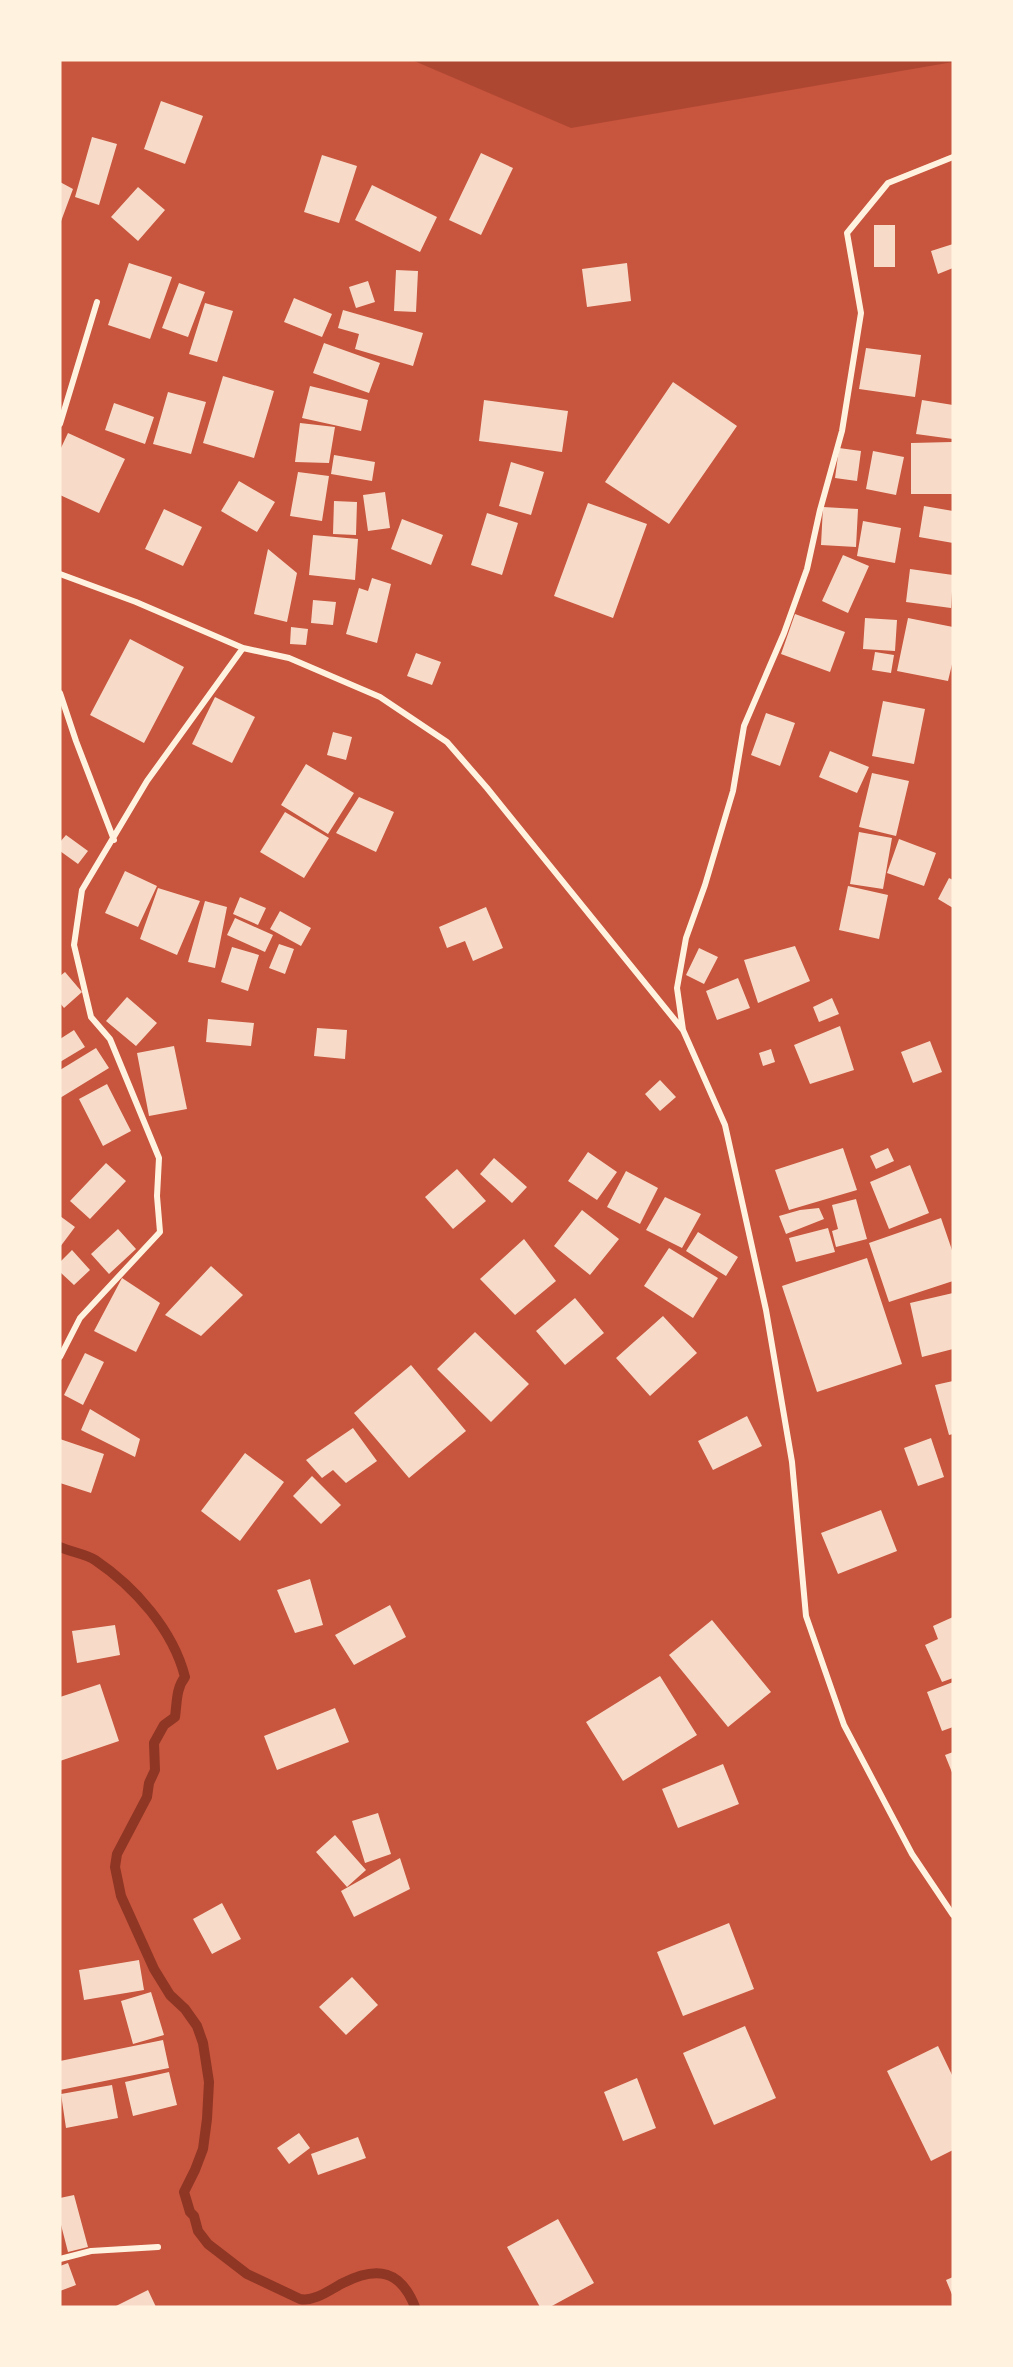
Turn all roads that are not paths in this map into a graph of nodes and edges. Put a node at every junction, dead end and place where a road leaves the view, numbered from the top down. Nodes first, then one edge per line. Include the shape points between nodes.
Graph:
1 (953, 157) edge
2 (97, 302) dead end
3 (60, 424) edge
4 (60, 574) edge
5 (243, 648) junction
6 (60, 693) edge
7 (114, 840) junction
8 (683, 1030) junction
9 (60, 1357) edge
10 (953, 1915) edge
11 (158, 2247) dead end
12 (60, 2259) edge

1 - 8 street via 888,183 847,233 861,314 842,431 807,569 744,726 733,791 686,938 677,988
2 - 3 street
4 - 5 street
5 - 7 street via 147,781
5 - 8 street via 290,658 380,696 447,742
6 - 7 street
7 - 9 street via 82,890 74,945 91,1017 110,1039 159,1158 160,1232 80,1318
8 - 10 street via 724,1125 766,1310 792,1462 806,1616 844,1725 912,1854
11 - 12 street via 91,2251

